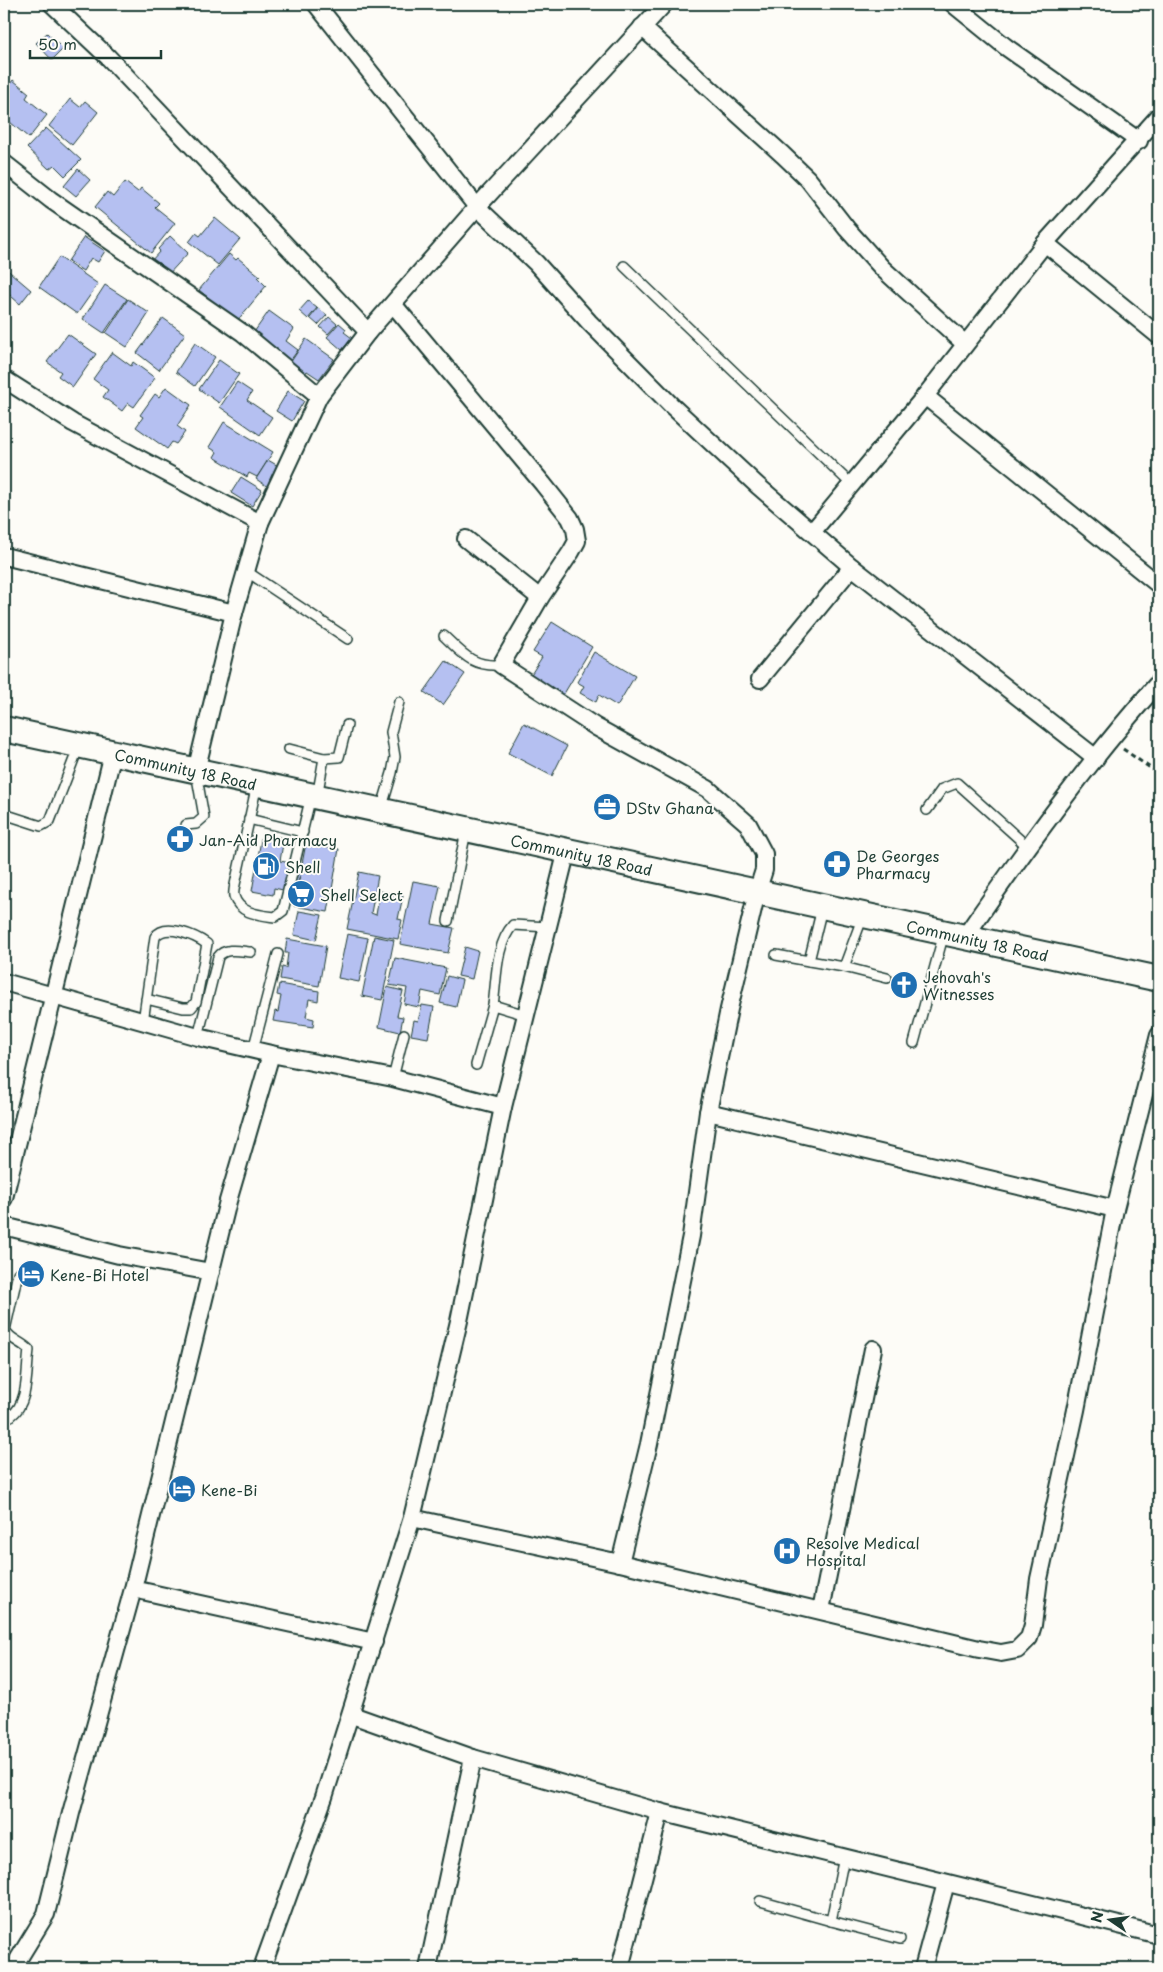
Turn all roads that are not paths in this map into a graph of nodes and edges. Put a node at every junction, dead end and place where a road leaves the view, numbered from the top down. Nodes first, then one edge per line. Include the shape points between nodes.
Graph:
1 (52, 4) edge
2 (316, 4) edge
3 (662, 5) edge
4 (957, 5) edge
5 (642, 27) junction
6 (1159, 116) edge
7 (1139, 141) junction
8 (4, 163) edge
9 (477, 207) junction
10 (1045, 243) junction
11 (624, 266) dead end
12 (393, 304) junction
13 (368, 332) junction
14 (1159, 336) edge
15 (964, 343) junction
16 (4, 379) edge
17 (319, 396) junction
18 (925, 396) junction
19 (852, 485) junction
20 (260, 523) junction
21 (813, 531) junction
22 (466, 539) dead end
23 (4, 556) edge
24 (852, 567) junction
25 (246, 571) junction
26 (1159, 584) edge
27 (540, 598) junction
28 (234, 613) junction
29 (444, 636) dead end
30 (348, 639) dead end
31 (501, 665) junction
32 (760, 679) dead end
33 (1159, 682) edge
34 (399, 702) dead end
35 (347, 725) dead end
36 (4, 729) edge
37 (80, 746) junction
38 (289, 749) dead end
39 (113, 753) junction
40 (324, 758) junction
41 (1096, 758) junction
42 (196, 771) junction
43 (257, 784) junction
44 (314, 796) junction
45 (381, 810) junction
46 (927, 810) dead end
47 (4, 814) edge
48 (249, 819) junction
49 (186, 825) dead end
50 (466, 828) junction
51 (303, 832) junction
52 (1027, 846) junction
53 (567, 850) junction
54 (757, 892) junction
55 (822, 907) junction
56 (863, 916) junction
57 (448, 921) dead end
58 (548, 927) junction
59 (954, 935) junction
60 (251, 952) dead end
61 (278, 954) dead end
62 (776, 956) dead end
63 (809, 961) junction
64 (844, 967) junction
65 (887, 978) dead end
66 (1159, 979) edge
67 (4, 982) edge
68 (52, 998) junction
69 (146, 999) junction
70 (493, 1005) junction
71 (526, 1015) junction
72 (143, 1022) junction
73 (404, 1034) dead end
74 (1159, 1035) edge
75 (198, 1037) junction
76 (914, 1043) dead end
77 (253, 1050) junction
78 (271, 1054) junction
79 (476, 1065) dead end
80 (393, 1078) junction
81 (503, 1107) junction
82 (708, 1112) junction
83 (4, 1198) edge
84 (1115, 1209) junction
85 (4, 1226) edge
86 (211, 1272) junction
87 (18, 1273) dead end
88 (873, 1349) dead end
89 (4, 1415) edge
90 (412, 1518) junction
91 (620, 1563) junction
92 (133, 1589) junction
93 (821, 1610) junction
94 (374, 1642) junction
95 (352, 1715) junction
96 (473, 1758) junction
97 (660, 1812) junction
98 (844, 1857) junction
99 (946, 1882) junction
100 (760, 1901) dead end
101 (831, 1921) junction
102 (1159, 1935) edge
103 (900, 1939) dead end
104 (13, 1968) edge
105 (262, 1968) edge
106 (428, 1968) edge
107 (620, 1968) edge
108 (923, 1968) edge

1 - 13 street via 108,57
2 - 9 street
3 - 5 street
4 - 7 street via 1006,47
5 - 9 street
5 - 15 street via 796,167 883,269
6 - 7 street
7 - 10 street
8 - 17 street via 51,200 243,333
9 - 12 street
9 - 21 street via 536,263 672,406 758,486
10 - 14 street
10 - 15 street
11 - 19 lane
12 - 13 street
12 - 27 street via 570,518 576,541
13 - 17 street
15 - 18 street
16 - 20 street via 73,423
17 - 20 street
18 - 19 street
18 - 26 street
19 - 21 street
20 - 25 street
21 - 24 street
22 - 27 street
23 - 28 street
24 - 32 street
24 - 41 street
25 - 28 street
25 - 30 lane
27 - 31 street
28 - 42 street
29 - 31 lane via 471,661
31 - 54 street via 596,727 708,788 748,824 764,854 764,870
33 - 41 street via 1108,739
34 - 45 lane via 391,732 395,757
35 - 40 lane via 339,757
36 - 37 main road, Community 18 Road
37 - 39 main road, Community 18 Road
37 - 47 lane via 50,822 41,826
38 - 40 lane
39 - 42 main road, Community 18 Road
39 - 68 street
40 - 44 lane
41 - 52 street
42 - 43 main road, Community 18 Road
42 - 49 lane via 204,817 196,824
43 - 44 main road, Community 18 Road
43 - 48 lane
44 - 45 main road, Community 18 Road
44 - 51 lane
45 - 50 main road, Community 18 Road
46 - 52 lane via 942,789 957,783
48 - 51 lane
48 - 51 lane via 234,896 241,908 254,914 275,917 283,911
50 - 53 main road, Community 18 Road
50 - 57 lane
52 - 59 street
53 - 54 main road, Community 18 Road
53 - 58 street
54 - 55 main road, Community 18 Road
54 - 82 street
55 - 56 main road, Community 18 Road
55 - 63 lane
56 - 59 main road, Community 18 Road
56 - 64 lane
58 - 70 lane via 514,925 507,932 502,942
58 - 71 street
59 - 66 main road, Community 18 Road
59 - 76 lane
60 - 75 lane via 229,950 218,958
61 - 77 lane
62 - 63 lane
63 - 64 lane
64 - 65 lane
67 - 68 street
68 - 72 street
68 - 83 street
69 - 69 lane via 158,933 165,930 177,932 207,944 196,1002 191,1008
69 - 72 lane
70 - 71 lane
70 - 79 lane
71 - 81 street
72 - 75 street
73 - 80 lane
74 - 84 street
75 - 77 street
77 - 78 street
78 - 80 street
78 - 86 street via 243,1145
80 - 81 street
81 - 90 street via 459,1321
82 - 84 street
82 - 91 street via 691,1236 650,1444
84 - 93 street via 1029,1638 1017,1650 1001,1653
85 - 86 street
86 - 92 street
87 - 89 lane via 5,1330 29,1350 23,1402 11,1416
88 - 93 street
90 - 91 street
90 - 94 street
91 - 93 street
92 - 94 street
92 - 104 street via 46,1914
94 - 95 street
95 - 96 street
95 - 105 street
96 - 97 street
96 - 106 street
97 - 98 street
97 - 107 street
98 - 99 street
98 - 101 lane
99 - 102 street
99 - 108 street
100 - 101 lane
101 - 103 lane

